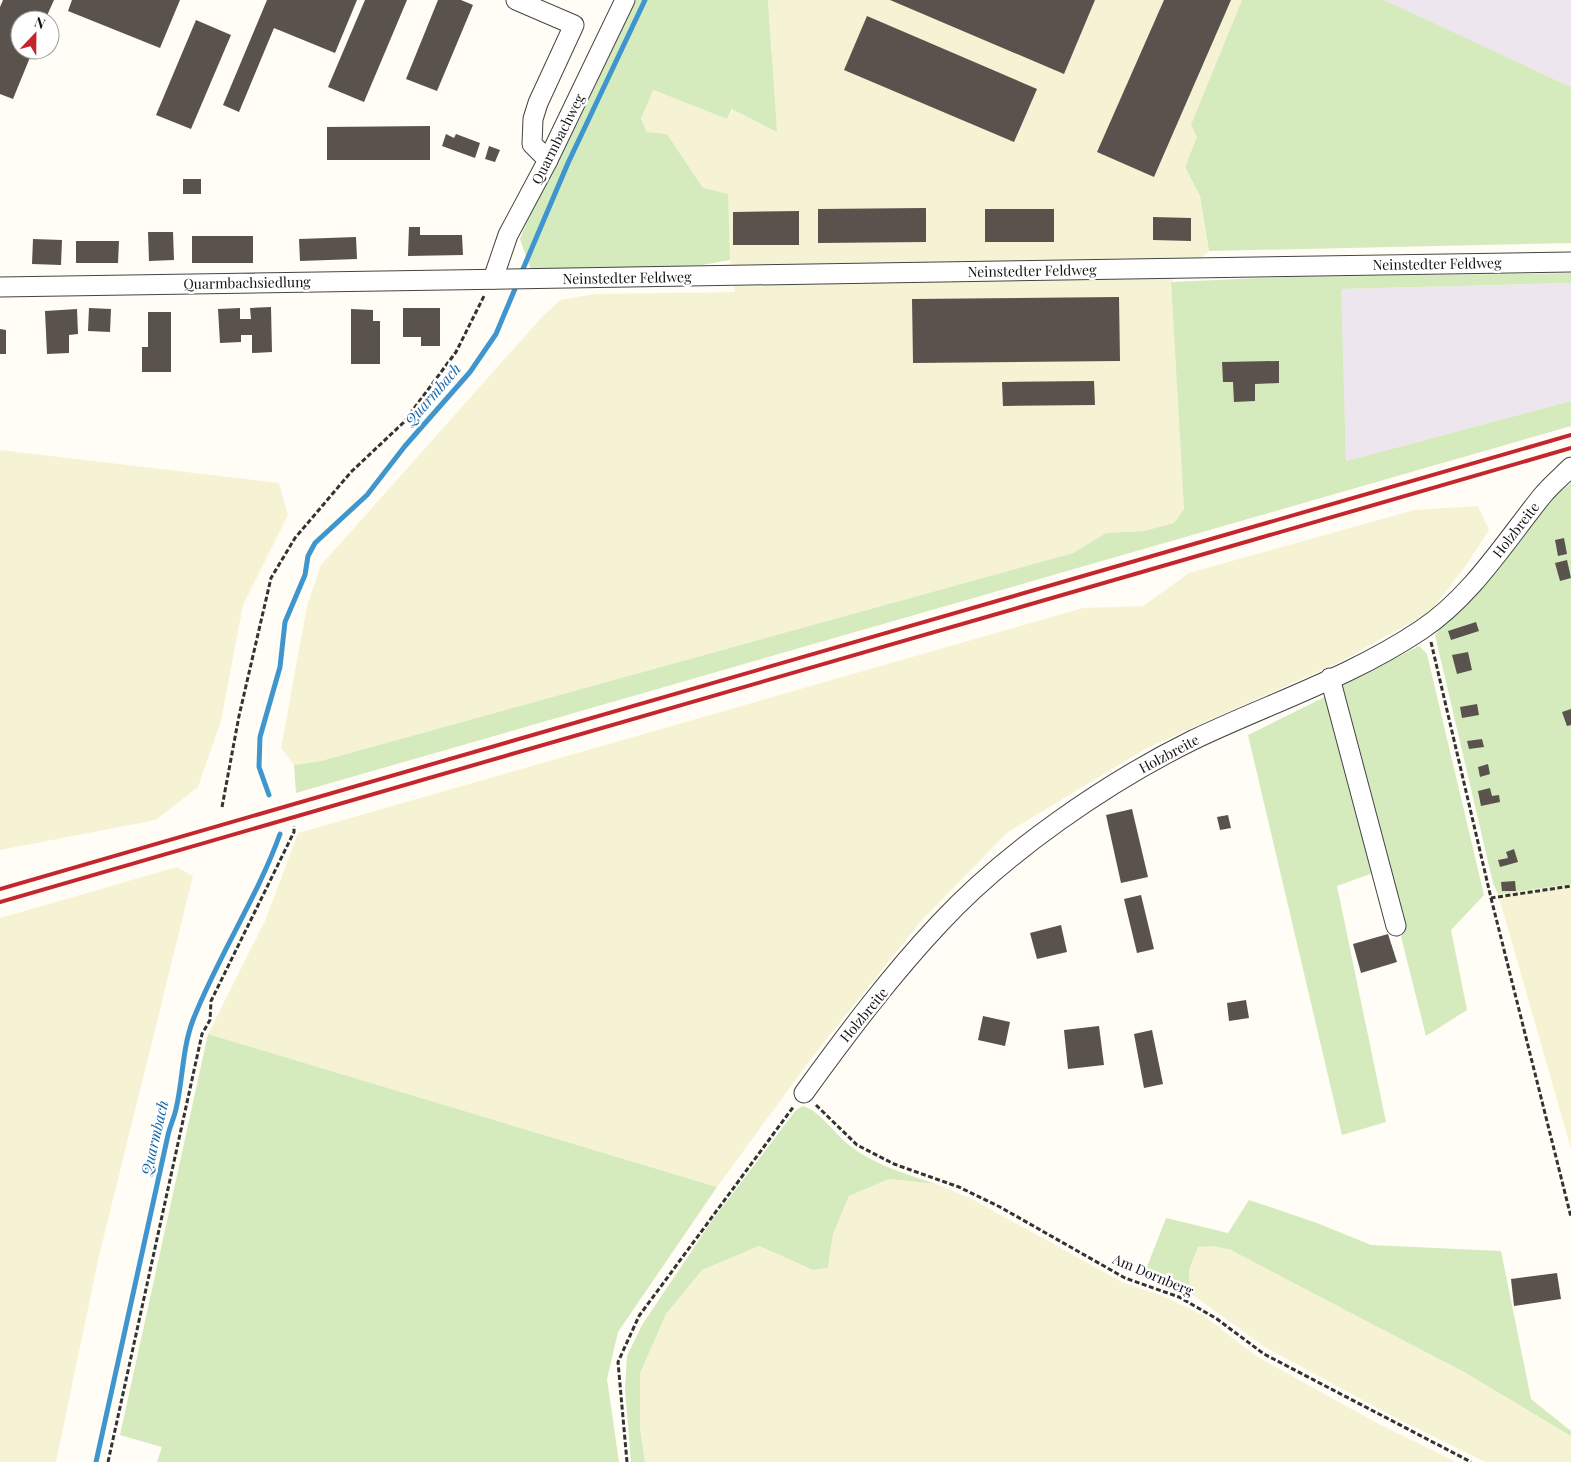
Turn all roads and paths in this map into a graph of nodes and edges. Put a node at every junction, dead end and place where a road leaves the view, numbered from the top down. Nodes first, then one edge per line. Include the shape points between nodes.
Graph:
1 (516, 0) edge
2 (626, 0) edge
3 (548, 160) junction
4 (1571, 262) edge
5 (500, 279) junction
6 (0, 287) edge
7 (1571, 467) edge
8 (1422, 630) junction
9 (1330, 678) junction
10 (222, 807) dead end
11 (294, 826) dead end
12 (1571, 886) edge
13 (1491, 898) junction
14 (1396, 926) dead end
15 (804, 1093) junction
16 (1571, 1218) edge
17 (108, 1462) edge
18 (626, 1462) edge
19 (1471, 1462) edge

1 - 3 street via 574,25 533,119 532,144
2 - 3 street, Quarmbachweg
3 - 5 street, Quarmbachweg via 508,235
4 - 5 street, Neinstedter Feldweg
5 - 6 street, Quarmbachsiedlung
5 - 10 path via 456,352 403,423 352,472 295,538 271,578
7 - 8 street, Holzbreite via 1544,494 1460,598
8 - 9 street, Holzbreite
8 - 13 path via 1430,639
9 - 14 street
9 - 15 street, Holzbreite via 1192,741 1114,783 1010,858 940,922 840,1043
11 - 17 path via 294,832 211,1002 210,1020 202,1034 183,1115
12 - 13 path
13 - 16 path
15 - 18 path via 639,1316 618,1362
15 - 19 path, Am Dornberg via 857,1145 894,1164 959,1187 1000,1207 1124,1278 1179,1297 1217,1319 1264,1354

